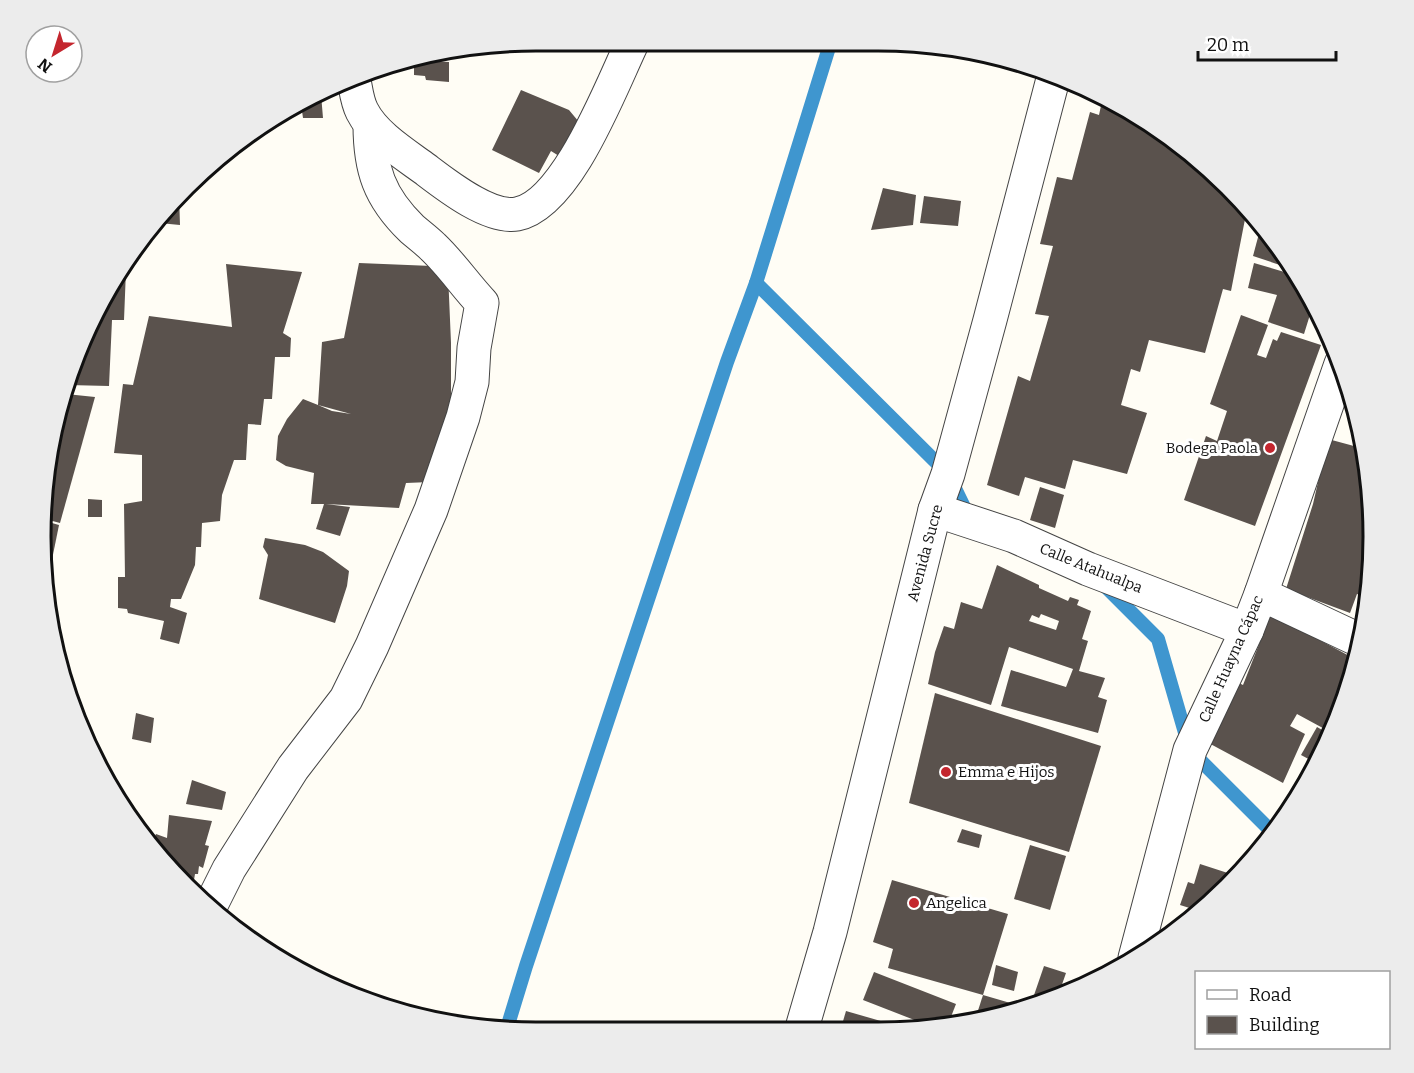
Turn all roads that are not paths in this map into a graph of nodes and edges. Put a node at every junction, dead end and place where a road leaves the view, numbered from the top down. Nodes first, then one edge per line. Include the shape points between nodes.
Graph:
1 (628, 51) edge
2 (1052, 84) edge
3 (355, 86) edge
4 (370, 125) junction
5 (1336, 378) edge
6 (934, 510) junction
7 (1261, 594) junction
8 (1247, 630) junction
9 (1352, 637) edge
10 (214, 900) edge
11 (1138, 945) edge
12 (804, 1022) edge

1 - 4 street via 572,164 543,200 516,214 494,211 452,190
2 - 6 street, Avenida Sucre via 948,474
3 - 4 street via 361,110
4 - 10 street via 377,180 387,199 482,303 472,382 431,510 346,699 293,768
5 - 7 street, Calle Huayna Cápac
6 - 8 street, Calle Atahualpa via 1014,536
6 - 12 street, Avenida Sucre via 830,932
7 - 8 street, Calle Huayna Cápac
7 - 9 street
8 - 11 street, Calle Huayna Cápac via 1190,750

